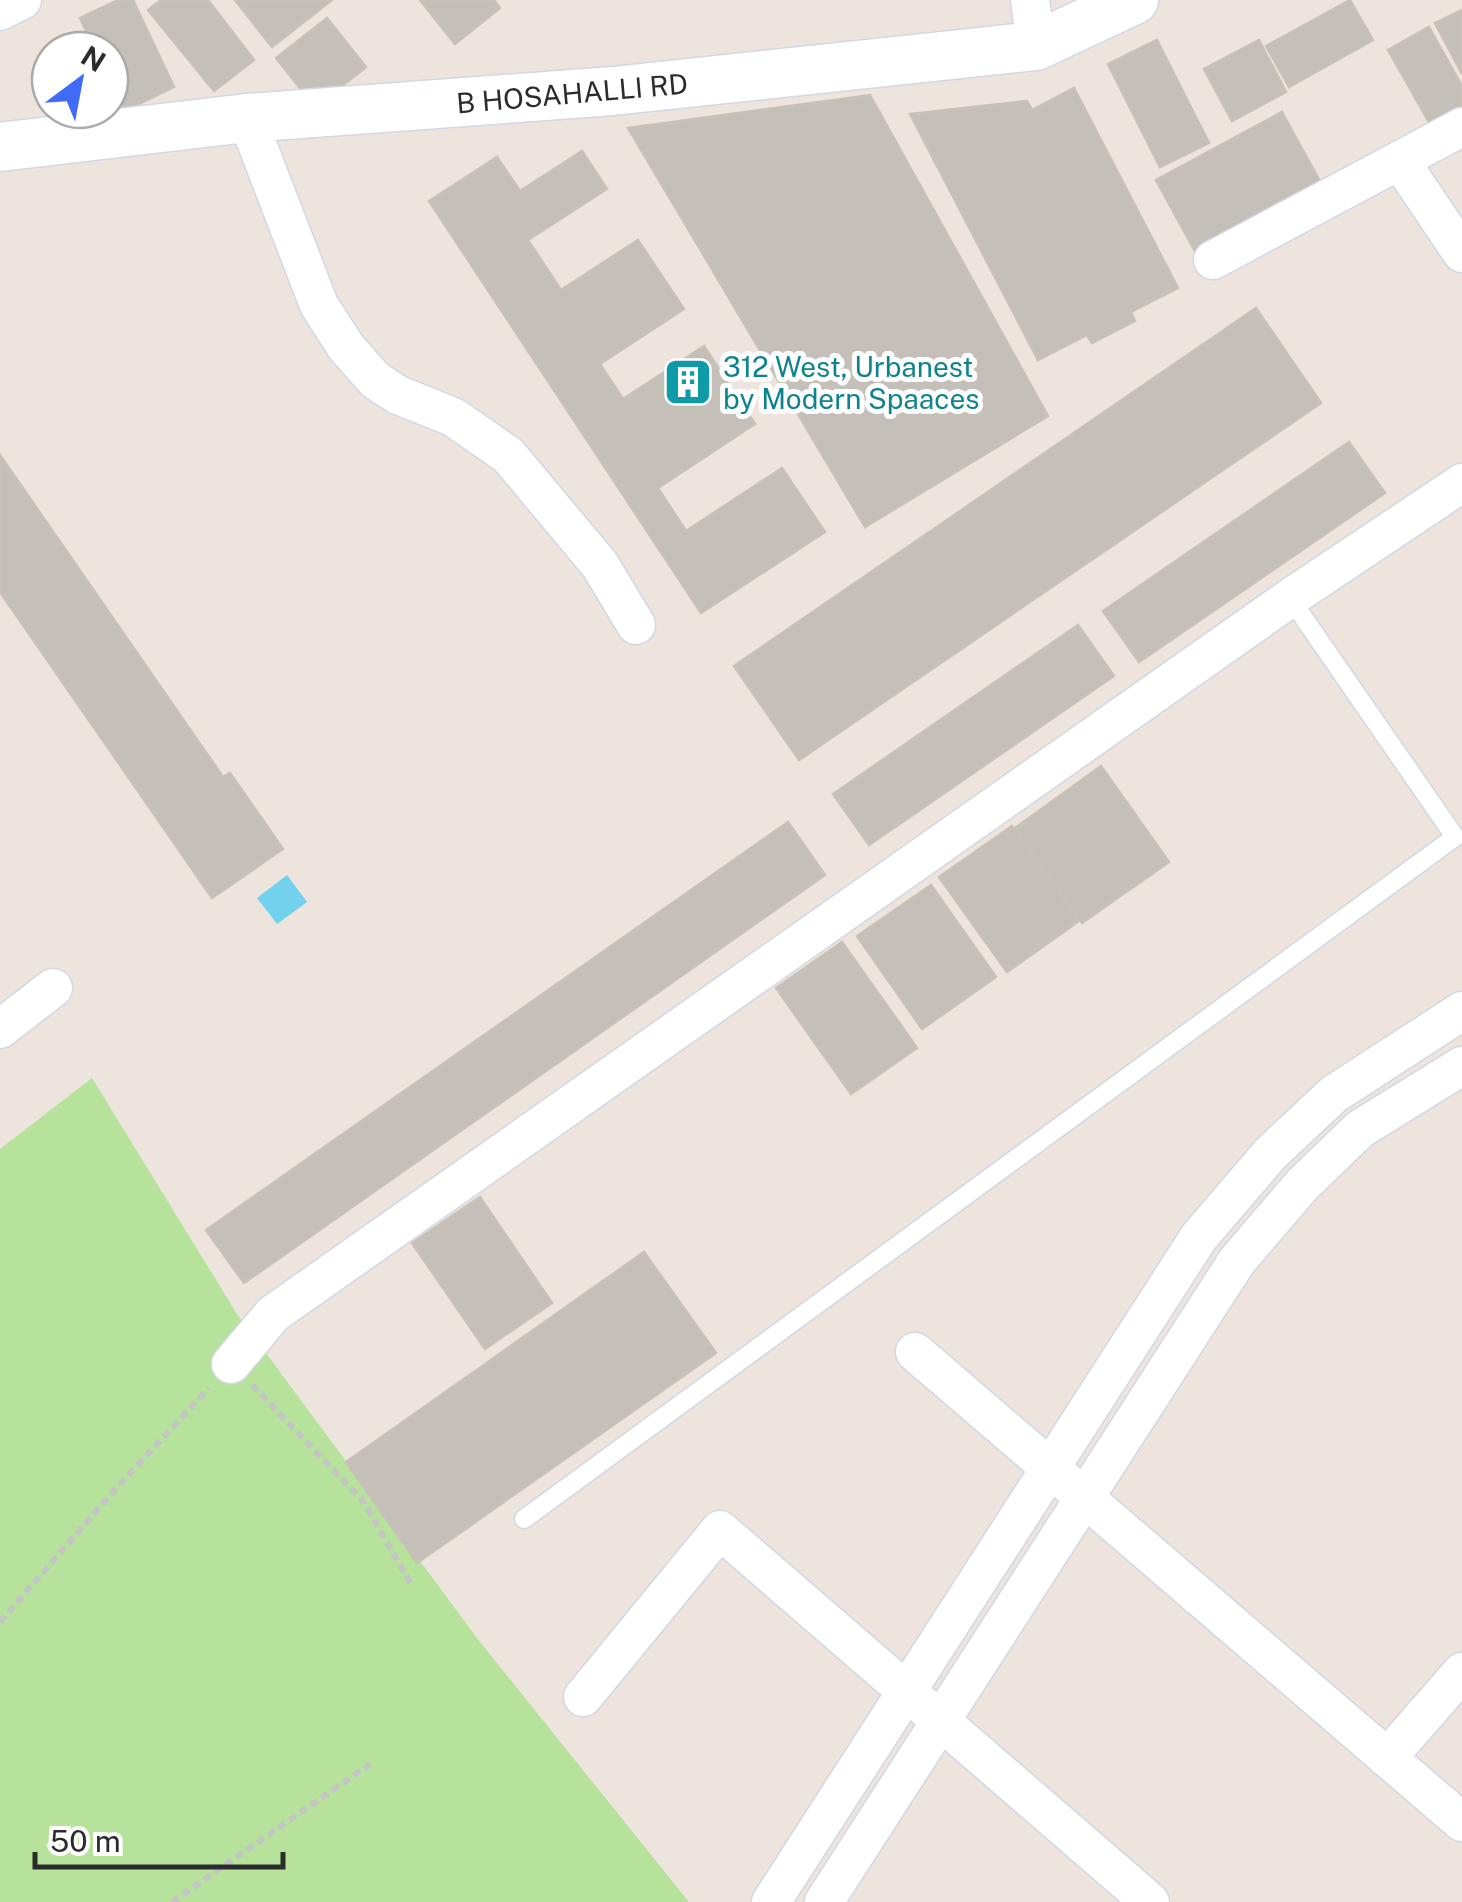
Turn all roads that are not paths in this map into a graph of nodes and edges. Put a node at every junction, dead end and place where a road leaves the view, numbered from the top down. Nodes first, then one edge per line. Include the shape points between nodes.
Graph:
1 (22, 0) edge
2 (1030, 0) edge
3 (1134, 0) edge
4 (0, 11) edge
5 (1036, 46) junction
6 (248, 118) junction
7 (1462, 127) edge
8 (0, 147) edge
9 (1400, 162) junction
10 (1462, 252) edge
11 (1213, 260) dead end
12 (1462, 483) edge
13 (1290, 598) junction
14 (636, 625) dead end
15 (52, 988) dead end
16 (1462, 1012) edge
17 (0, 1029) edge
18 (1462, 1066) edge
19 (914, 1352) dead end
20 (231, 1364) road end
21 (1051, 1469) junction
22 (1085, 1498) junction
23 (524, 1519) dead end
24 (1462, 1672) edge
25 (906, 1691) junction
26 (583, 1696) dead end
27 (940, 1721) junction
28 (1387, 1758) junction
29 (1462, 1822) edge
30 (771, 1902) edge
31 (824, 1902) edge
32 (1150, 1902) edge

1 - 4 street
2 - 5 street
3 - 5 street, B HOSAHALLI RD
5 - 6 street, B HOSAHALLI RD via 612,91
6 - 8 street, B HOSAHALLI RD
6 - 14 street via 319,304 346,347 386,388 453,417 508,454 600,565
7 - 9 street
9 - 10 street
9 - 11 street
12 - 13 street
13 - 20 street via 274,1314
13 - 23 lane via 1455,837
15 - 17 street
16 - 21 street via 1334,1094 1270,1154 1199,1237
18 - 22 street via 1360,1128 1302,1184 1237,1261
19 - 21 street
21 - 22 street
21 - 25 street
22 - 27 street
22 - 28 street
24 - 28 street
25 - 26 street via 720,1530
25 - 27 street
25 - 30 street
27 - 31 street
27 - 32 street
28 - 29 street

